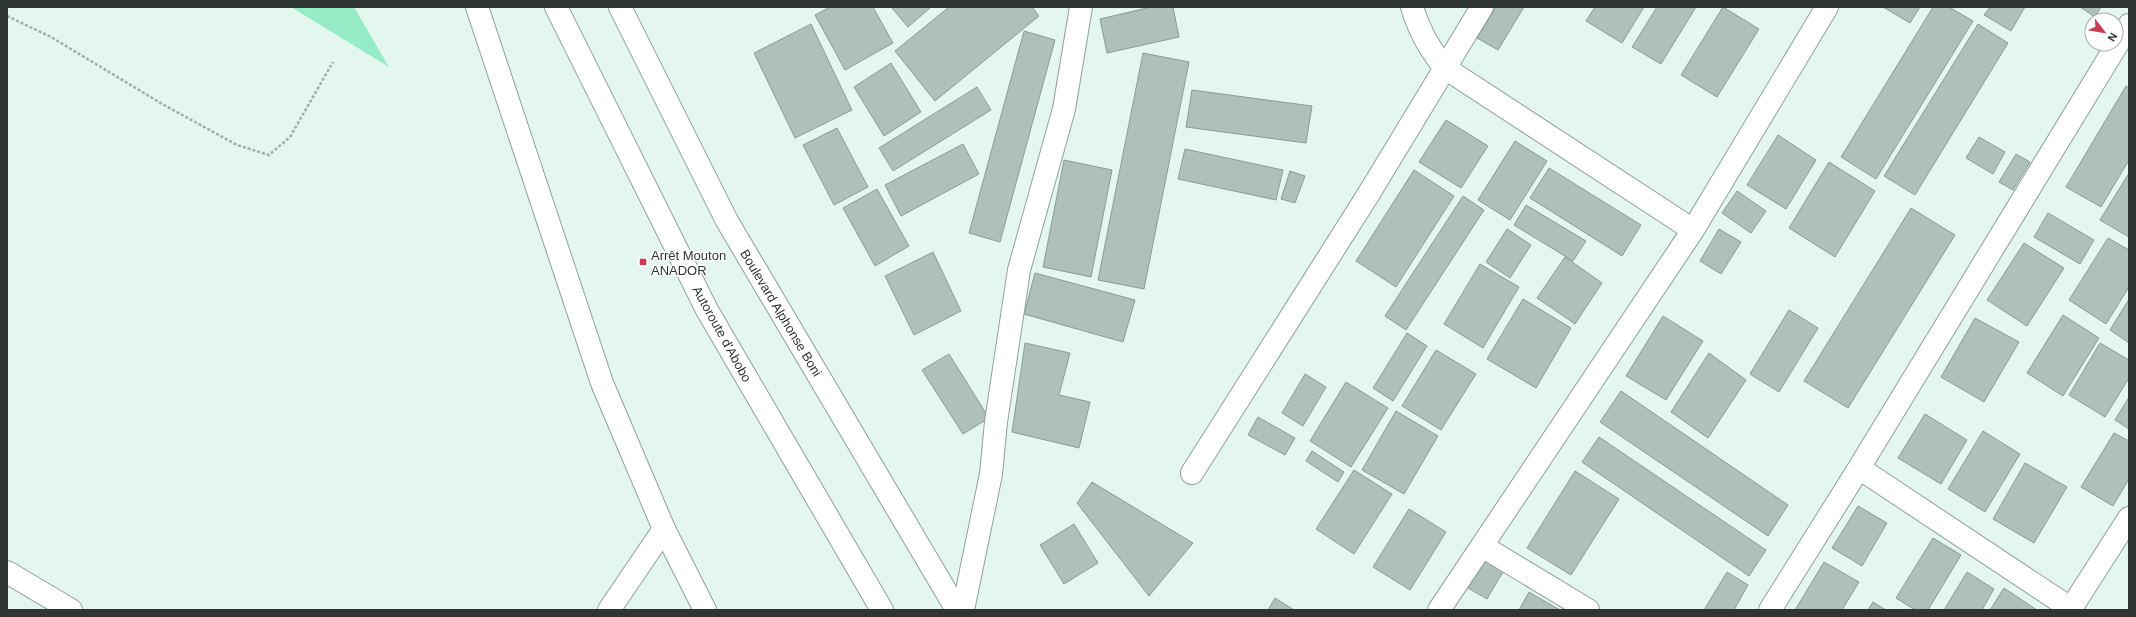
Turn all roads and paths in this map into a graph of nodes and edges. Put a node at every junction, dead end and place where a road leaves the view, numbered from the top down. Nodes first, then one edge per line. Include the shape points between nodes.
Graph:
1 (477, 7) edge
2 (556, 7) edge
3 (620, 7) edge
4 (1081, 7) edge
5 (1412, 7) edge
6 (1482, 7) edge
7 (1827, 7) edge
8 (7, 16) edge
9 (2129, 25) edge
10 (333, 62) dead end
11 (1445, 68) junction
12 (1693, 230) junction
13 (1859, 468) junction
14 (1192, 473) dead end
15 (2129, 518) edge
16 (664, 529) junction
17 (1482, 546) junction
18 (7, 572) edge
19 (2071, 609) edge
20 (71, 610) edge
21 (609, 610) edge
22 (705, 610) edge
23 (882, 610) edge
24 (957, 610) edge
25 (963, 610) edge
26 (1439, 610) edge
27 (1588, 610) edge
28 (1770, 610) edge

1 - 16 street via 602,383
2 - 23 street, Autoroute d'Abobo via 707,310
3 - 24 street, Boulevard Alphonse Boni via 726,221
4 - 25 street via 1064,109 1019,270 997,414 991,474
5 - 11 street via 1428,46
6 - 11 street
7 - 12 street
8 - 10 path via 51,37 164,105 237,144 269,155 290,137
9 - 13 street
11 - 12 street
11 - 14 street
12 - 17 street
13 - 19 street
13 - 28 street
15 - 19 street
16 - 21 street
16 - 22 street
17 - 26 street
17 - 27 street
18 - 20 street

